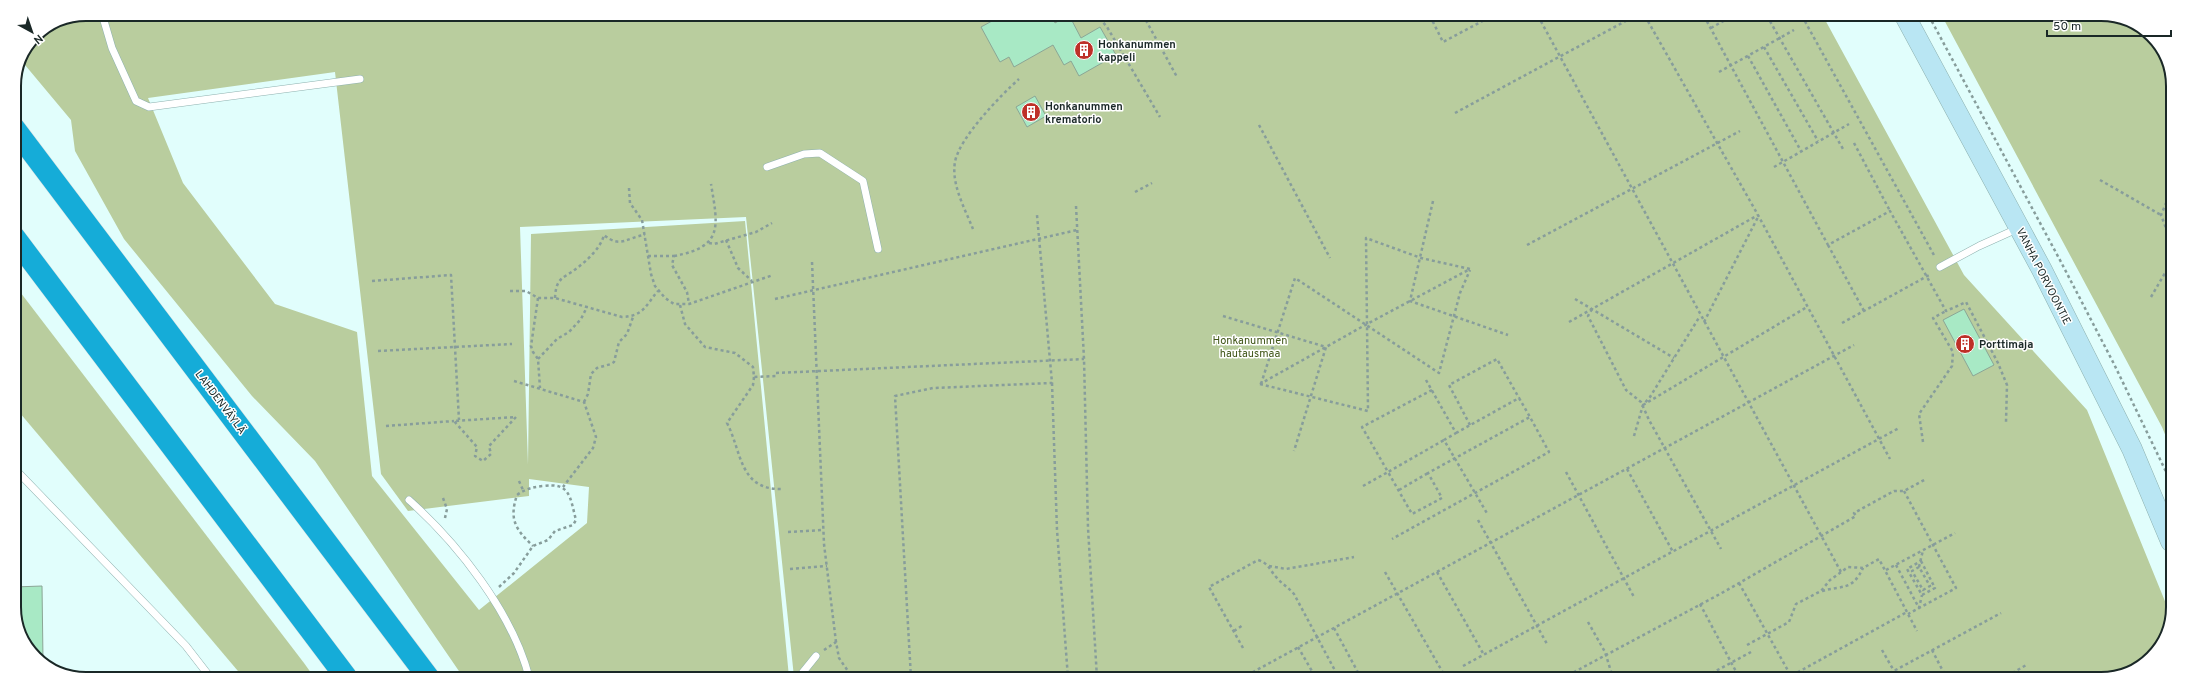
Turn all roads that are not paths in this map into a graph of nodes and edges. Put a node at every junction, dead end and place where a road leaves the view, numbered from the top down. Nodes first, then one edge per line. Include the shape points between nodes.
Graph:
1 (104, 21) edge
2 (1908, 21) edge
3 (360, 79) dead end
4 (21, 137) edge
5 (767, 167) dead end
6 (2020, 228) junction
7 (21, 246) edge
8 (878, 249) dead end
9 (1940, 267) road end
10 (21, 475) edge
11 (409, 500) dead end
12 (2166, 530) edge
13 (816, 656) road end
14 (206, 672) edge
15 (342, 672) edge
16 (424, 672) edge
17 (527, 672) edge
18 (803, 672) edge

1 - 3 lane via 112,48 136,101 149,107
2 - 6 main road, VANHA PORVOONTIE
4 - 16 highway, LAHDENVÄYLÄ
5 - 8 lane via 804,154 820,153 864,181
6 - 9 lane via 1978,243
6 - 12 main road, VANHA PORVOONTIE via 2132,448
7 - 15 highway
10 - 14 lane via 186,646
11 - 17 lane via 462,556 484,587 511,631
13 - 18 lane

